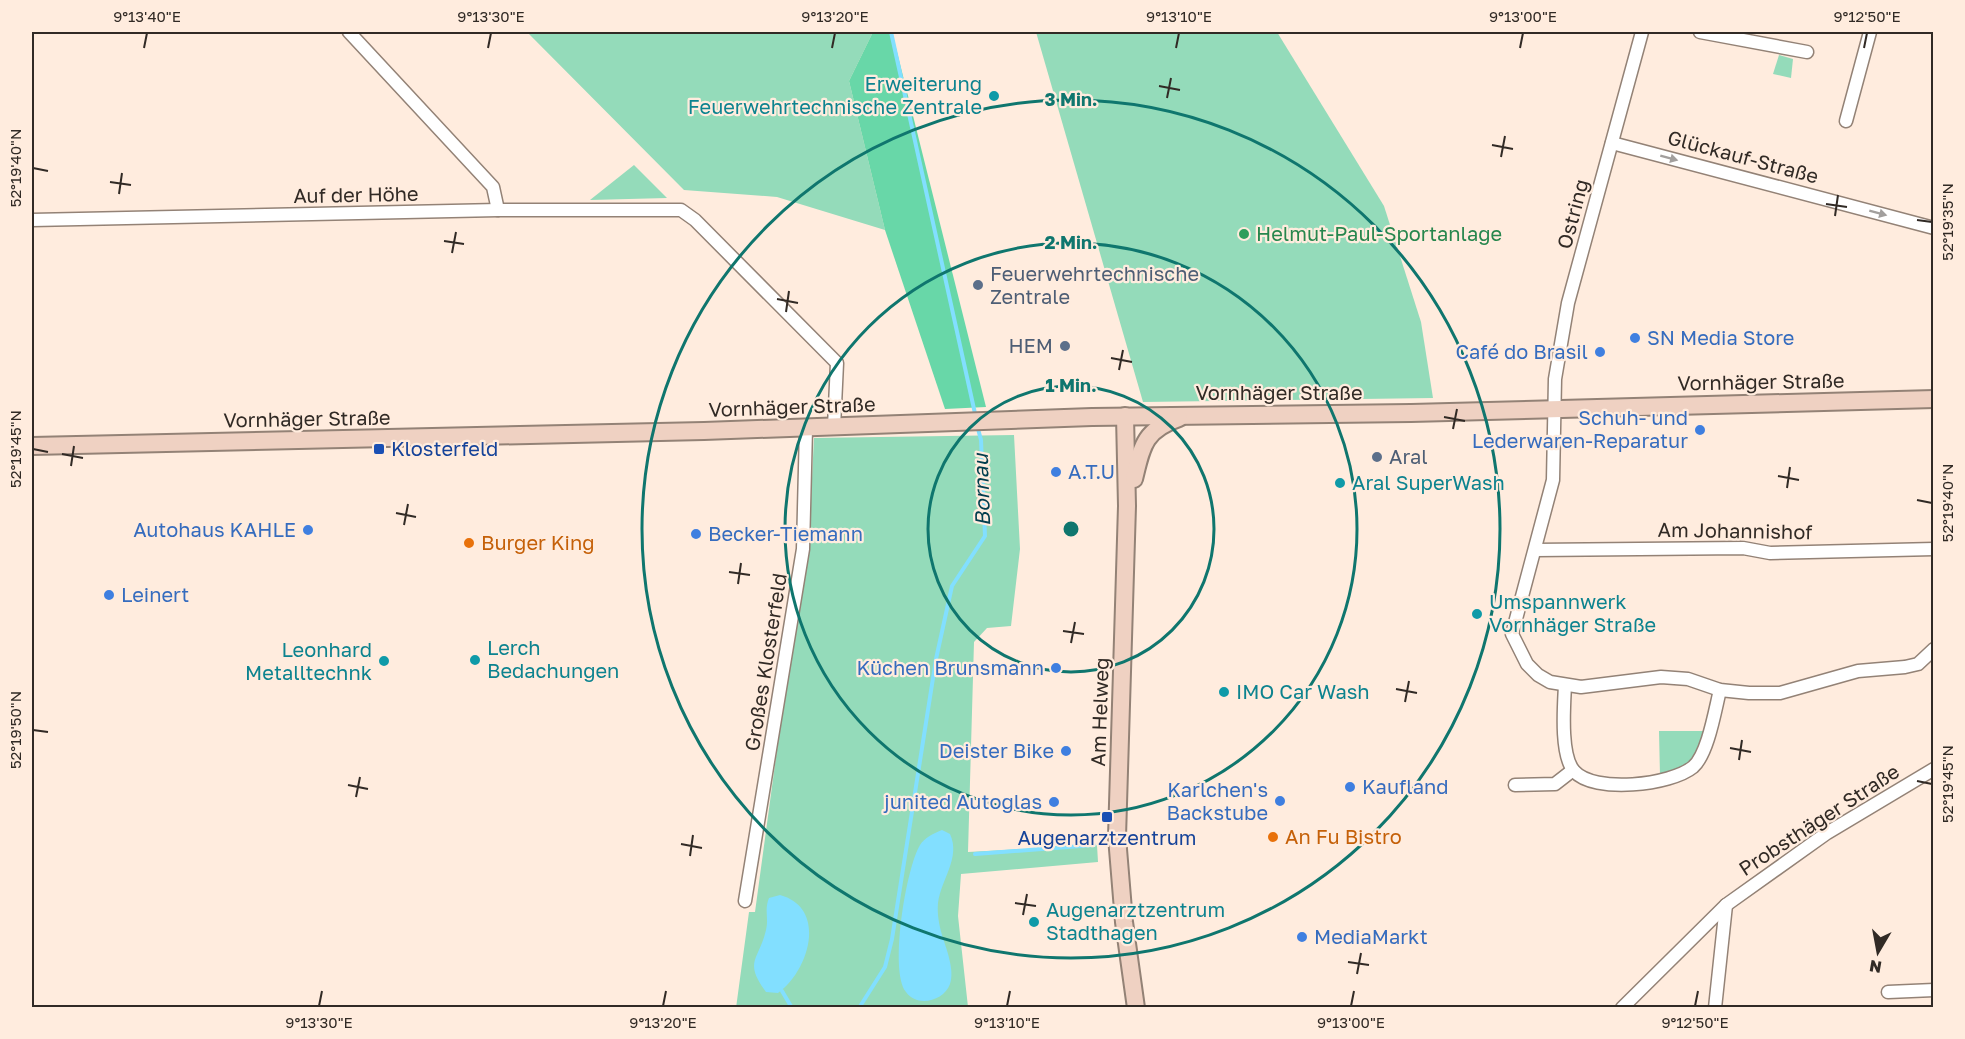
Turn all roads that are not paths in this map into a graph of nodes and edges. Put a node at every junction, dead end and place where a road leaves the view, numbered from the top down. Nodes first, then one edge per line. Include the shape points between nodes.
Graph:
1 (349, 32) edge
2 (1642, 32) edge
3 (1700, 32) edge
4 (1870, 32) edge
5 (1807, 52) dead end
6 (1846, 121) dead end
7 (1612, 143) junction
8 (498, 210) junction
9 (32, 220) edge
10 (1934, 228) edge
11 (1934, 399) edge
12 (1554, 410) junction
13 (1188, 415) junction
14 (1125, 416) junction
15 (834, 427) junction
16 (806, 428) junction
17 (32, 446) edge
18 (1127, 506) junction
19 (1934, 549) edge
20 (1535, 550) junction
21 (1934, 649) edge
22 (1565, 686) junction
23 (1720, 690) junction
24 (1934, 769) edge
25 (1574, 770) junction
26 (1515, 785) dead end
27 (745, 900) dead end
28 (1726, 905) junction
29 (1934, 990) edge
30 (1888, 992) dead end
31 (1136, 1008) edge
32 (1622, 1008) edge
33 (1715, 1008) edge

1 - 8 street via 494,187
2 - 7 street, Ostring
3 - 5 street
4 - 6 street
7 -> 10 street, Glückauf-Straße
7 - 12 street, Ostring via 1568,303 1555,379
8 - 9 street, Auf der Höhe
8 - 15 street, Auf der Höhe via 681,210 837,363
11 - 12 main road, Vornhäger Straße
12 - 13 main road, Vornhäger Straße
12 - 20 street via 1553,480
13 - 14 main road, Vornhäger Straße
13 - 18 main road via 1164,423 1143,444
14 - 15 main road, Vornhäger Straße
14 - 18 main road, Am Helweg
15 - 16 main road, Vornhäger Straße
16 - 17 main road, Vornhäger Straße
16 - 27 street, Großes Klosterfeld via 803,549
18 - 31 main road, Am Helweg via 1118,837
19 - 20 street, Am Johannishof via 1770,553 1743,548
20 - 22 street via 1512,634 1527,664 1538,675
21 - 23 street via 1918,664 1858,671 1780,693
22 - 23 street via 1660,677 1688,679
22 - 25 street via 1567,752
23 - 25 street via 1700,758 1693,767 1673,778 1602,783
24 - 28 street, Probsthäger Straße via 1810,844
25 - 26 street via 1555,784
28 - 32 street, Probsthäger Straße
28 - 33 street
29 - 30 street

